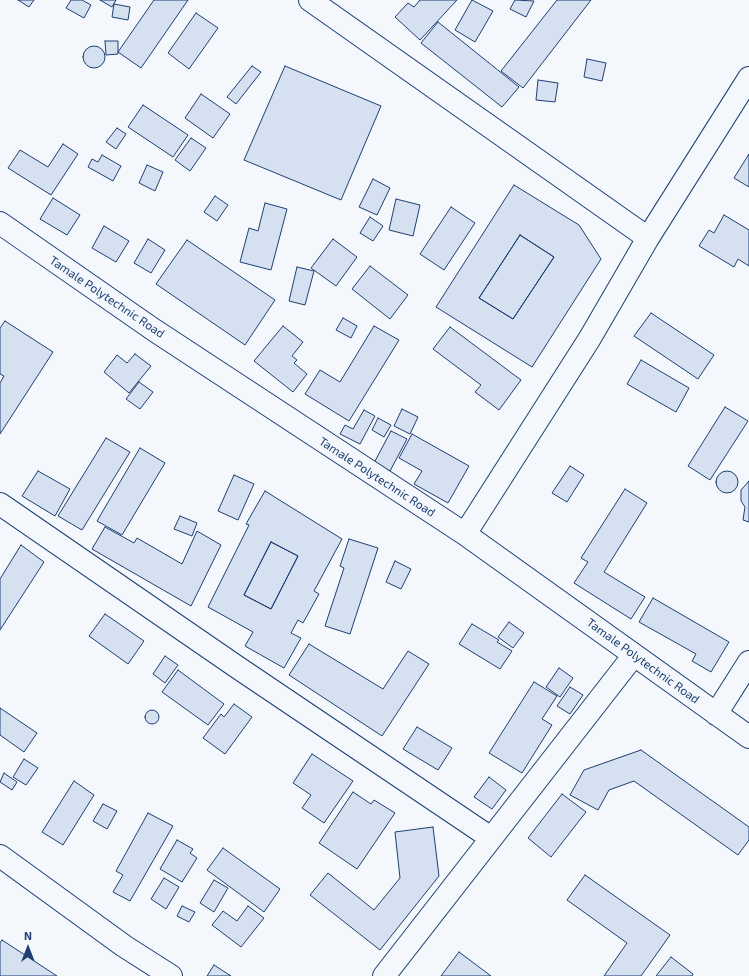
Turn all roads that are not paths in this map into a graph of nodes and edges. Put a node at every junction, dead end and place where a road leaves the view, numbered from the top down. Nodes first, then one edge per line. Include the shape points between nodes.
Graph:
1 (310, 0) edge
2 (749, 78) edge
3 (0, 223) edge
4 (648, 238) junction
5 (0, 504) edge
6 (465, 534) junction
7 (634, 655) junction
8 (749, 662) edge
9 (716, 714) junction
10 (749, 738) edge
11 (491, 838) junction
12 (0, 856) edge
13 (171, 976) edge
14 (384, 976) edge

1 - 4 street
2 - 4 street
3 - 6 street, Tamale Polytechnic Road via 154,330
4 - 6 street via 590,338
5 - 11 street
6 - 7 street, Tamale Polytechnic Road
7 - 9 street, Tamale Polytechnic Road
7 - 11 street
8 - 9 street
9 - 10 street, Tamale Polytechnic Road
11 - 14 street
12 - 13 street via 124,946

